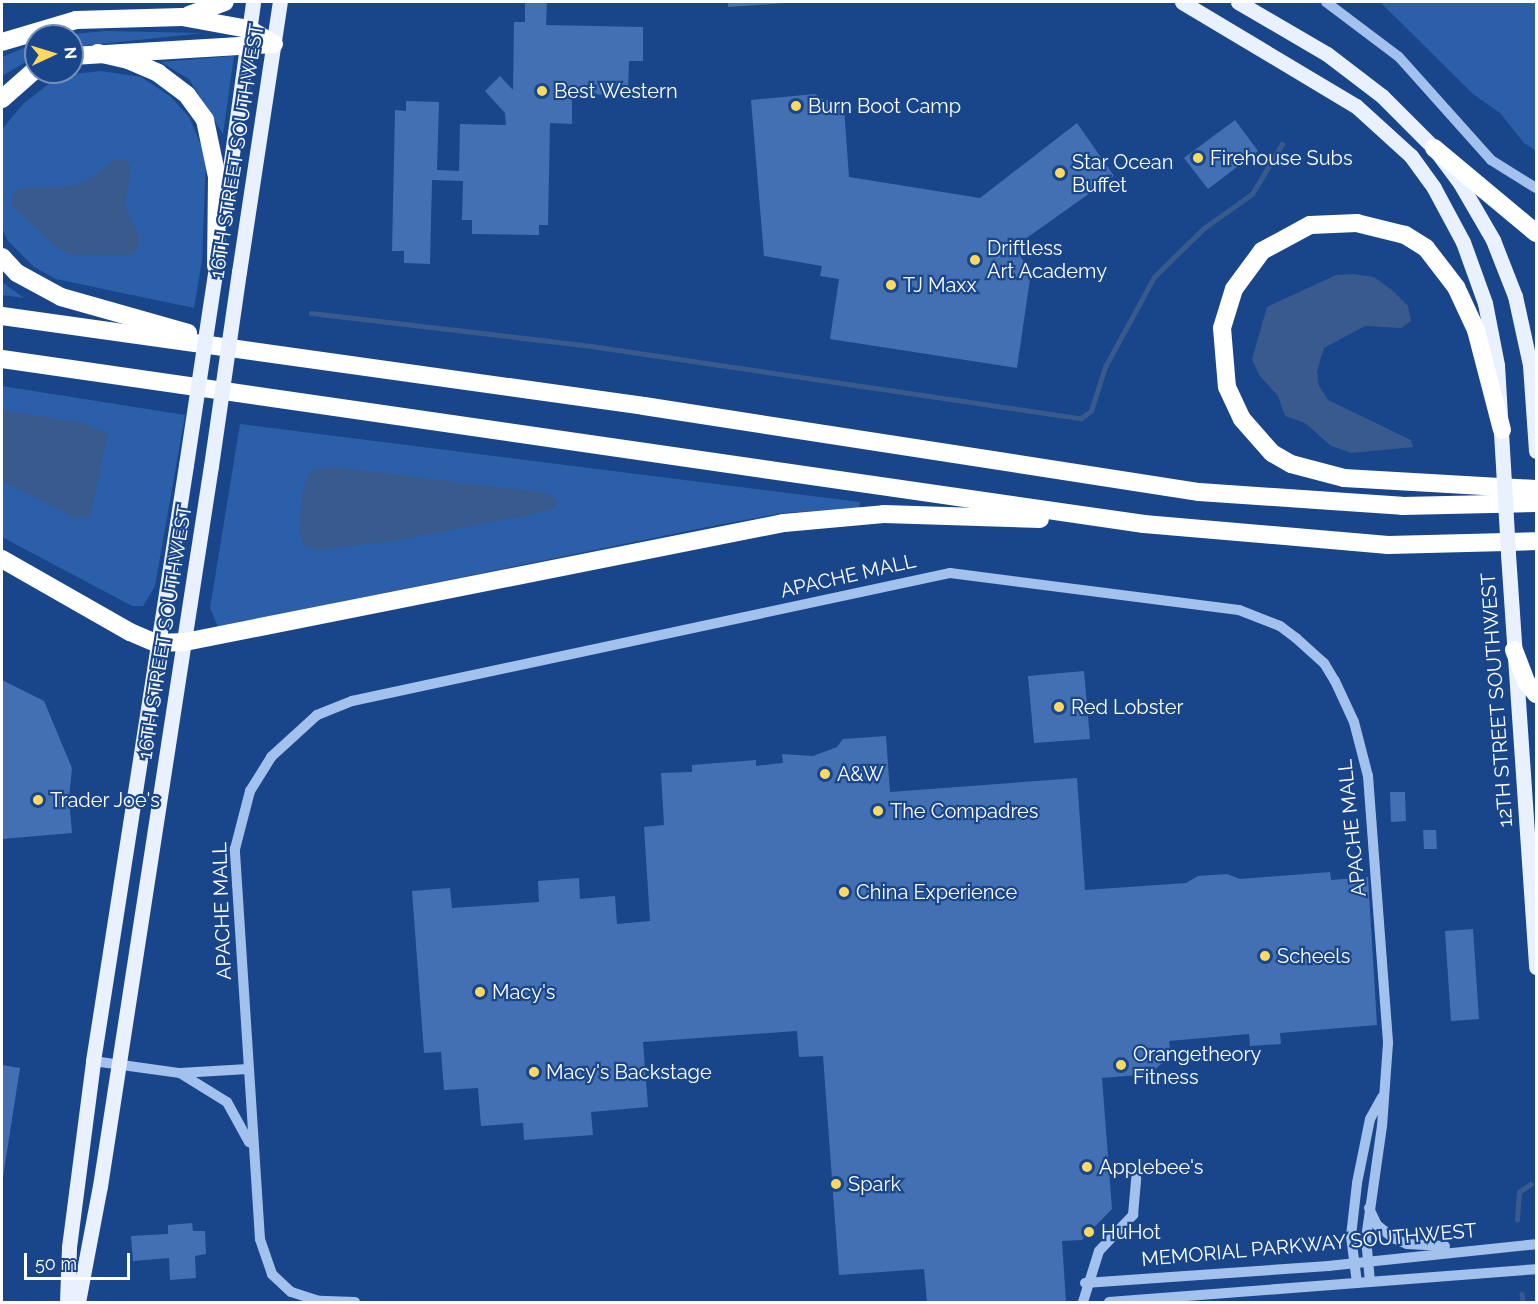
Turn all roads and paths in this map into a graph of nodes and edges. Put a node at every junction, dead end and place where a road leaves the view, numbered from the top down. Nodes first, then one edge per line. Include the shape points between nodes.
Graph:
1 (225, 2) edge
2 (254, 2) edge
3 (280, 2) edge
4 (1182, 2) edge
5 (1238, 2) edge
6 (1326, 2) edge
7 (182, 17) junction
8 (249, 29) junction
9 (2, 42) edge
10 (274, 44) junction
11 (246, 47) junction
12 (98, 53) junction
13 (84, 55) edge
14 (24, 80) edge
15 (2, 99) edge
16 (1434, 147) junction
17 (1536, 188) edge
18 (1536, 233) edge
19 (2, 257) edge
20 (216, 266) junction
21 (2, 316) edge
22 (262, 354) junction
23 (2, 359) edge
24 (1502, 430) junction
25 (1536, 451) edge
26 (1536, 489) edge
27 (1536, 502) edge
28 (1144, 524) junction
29 (1536, 541) edge
30 (2, 559) edge
31 (185, 642) junction
32 (156, 643) junction
33 (1514, 650) junction
34 (1536, 694) edge
35 (1536, 967) edge
36 (93, 1061) junction
37 (117, 1064) junction
38 (248, 1069) junction
39 (180, 1073) junction
40 (1385, 1092) junction
41 (254, 1159) junction
42 (1136, 1178) dead end
43 (1369, 1205) junction
44 (1536, 1244) edge
45 (1478, 1248) junction
46 (1368, 1260) junction
47 (1355, 1261) junction
48 (1536, 1269) edge
49 (1370, 1282) junction
50 (1085, 1283) junction
51 (1357, 1283) junction
52 (67, 1302) edge
53 (78, 1302) edge
54 (355, 1302) edge
55 (1083, 1302) edge
56 (1109, 1302) edge

1 - 7 highway via 206,12
2 - 8 main road, 16TH STREET SOUTHWEST
3 - 10 main road, 16TH STREET SOUTHWEST
4 - 24 main road, 12TH STREET SOUTHWEST via 1356,106 1411,156 1434,188 1474,268 1492,333
5 - 16 main road via 1354,73
6 - 17 street via 1399,57 1491,160
7 - 8 highway
7 - 9 highway via 76,20
8 - 10 highway
8 - 11 main road, 16TH STREET SOUTHWEST
10 - 11 highway
10 - 31 main road, 16TH STREET SOUTHWEST, bridge
11 - 12 highway
11 - 20 main road, 16TH STREET SOUTHWEST
12 - 13 highway
12 - 20 highway via 158,73 187,95 205,120 217,177
14 - 15 highway
16 - 18 highway
16 - 25 main road via 1478,213 1515,296 1530,365
19 - 22 highway via 17,273 61,297
20 - 32 main road, 16TH STREET SOUTHWEST, bridge
21 - 22 highway
22 - 27 highway via 645,406 1199,492 1402,507
23 - 28 highway
24 - 26 highway via 1476,330 1456,287 1426,248 1405,235 1356,223 1310,225 1262,251 1234,289 1222,328 1227,387 1242,419 1272,453 1291,464 1344,478
24 - 33 main road, 12TH STREET SOUTHWEST, bridge
28 - 29 highway via 1388,545
28 - 31 highway via 952,515 825,517
30 - 32 highway via 112,624
31 - 32 highway
31 - 37 main road, 16TH STREET SOUTHWEST
32 - 36 main road, 16TH STREET SOUTHWEST
33 - 34 highway via 1526,682
33 - 35 main road, 12TH STREET SOUTHWEST
36 - 37 street
36 - 52 main road, 16TH STREET SOUTHWEST via 69,1247
37 - 39 street
37 - 53 main road, 16TH STREET SOUTHWEST
38 - 39 street
38 - 40 street, APACHE MALL via 237,832 260,773 300,727 333,708 387,693 950,573 1239,610 1280,626 1324,663 1351,714 1368,776 1388,1043
38 - 41 street, APACHE MALL
39 - 41 street via 227,1101 245,1132
40 - 43 street, APACHE MALL
40 - 47 street via 1370,1119 1362,1146 1351,1236
41 - 54 street via 260,1239 272,1274 280,1284 303,1298
42 - 50 street via 1133,1215 1099,1251
43 - 45 street via 1377,1225 1400,1241
43 - 46 street, APACHE MALL
44 - 45 street, MEMORIAL PARKWAY SOUTHWEST
45 - 46 street, MEMORIAL PARKWAY SOUTHWEST
46 - 47 street, MEMORIAL PARKWAY SOUTHWEST
46 - 49 street, APACHE MALL
47 - 50 street, MEMORIAL PARKWAY SOUTHWEST
47 - 51 street
48 - 49 street, MEMORIAL PARKWAY SOUTHWEST
49 - 51 street, MEMORIAL PARKWAY SOUTHWEST
50 - 55 street
51 - 56 street, MEMORIAL PARKWAY SOUTHWEST

